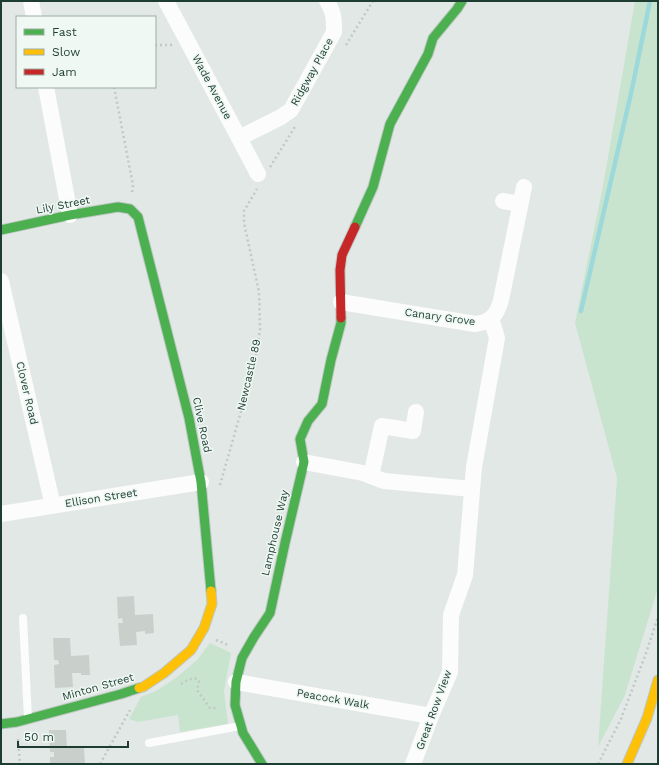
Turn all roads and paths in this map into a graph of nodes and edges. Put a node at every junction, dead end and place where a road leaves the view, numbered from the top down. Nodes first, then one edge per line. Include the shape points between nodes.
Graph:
1 (31, 1) edge
2 (166, 1) edge
3 (327, 1) edge
4 (462, 1) edge
5 (34, 16) edge
6 (46, 88) edge
7 (114, 88) edge
8 (239, 138) junction
9 (258, 174) joint
10 (524, 187) dead end
11 (503, 201) dead end
12 (520, 204) junction
13 (130, 209) junction
14 (70, 215) junction
15 (1, 230) edge
16 (1, 281) edge
17 (341, 302) junction
18 (491, 318) junction
19 (416, 412) dead end
20 (304, 462) junction
21 (371, 476) junction
22 (201, 482) junction
23 (220, 486) dead end
24 (472, 489) junction
25 (53, 506) junction
26 (1, 514) edge
27 (658, 617) edge
28 (23, 618) dead end
29 (202, 632) junction
30 (191, 650) joint
31 (244, 654) junction
32 (164, 673) junction
33 (658, 680) edge
34 (236, 682) junction
35 (143, 687) junction
36 (235, 705) junction
37 (431, 716) junction
38 (28, 719) junction
39 (17, 722) junction
40 (1, 724) edge
41 (241, 725) junction
42 (149, 743) dead end
43 (20, 764) edge
44 (100, 764) edge
45 (262, 764) edge
46 (413, 764) edge
47 (598, 764) edge
48 (627, 764) edge

1 - 5 street
2 - 8 street, Wade Avenue
3 - 8 street, Ridgway Place via 332,11 334,32 291,110
4 - 17 main road, Lamphouse Way via 433,38 428,54 390,124 373,187 342,256
6 - 14 street
7 - 13 path via 133,185
8 - 9 street, Wade Avenue
9 - 23 path, Newcastle 89 via 261,181 244,211 244,223 259,292 260,329 250,380
10 - 12 street, Canary Grove
11 - 12 street
12 - 18 street, Canary Grove via 501,300 498,310
13 - 14 main road, Lily Street via 118,207
13 - 22 main road, Clive Road via 138,217 189,418
14 - 15 main road, Lily Street
16 - 25 street, Clover Road
17 - 18 street, Canary Grove via 475,324
17 - 20 main road, Lamphouse Way via 341,323 322,404 308,422 300,439
18 - 24 street, Great Row View via 497,338
19 - 21 street via 413,431 382,426
20 - 21 street
20 - 31 main road, Lamphouse Way via 270,613
21 - 24 street via 384,481
22 - 25 street, Ellison Street
22 - 29 main road, Clive Road via 212,604
24 - 37 street, Great Row View via 465,575 451,615 450,672
25 - 26 street, Ellison Street
27 - 47 path via 621,719
28 - 38 lane
29 - 30 main road, Clive Road
29 - 31 path
30 - 32 main road, Minton Street
31 - 34 main road, Lamphouse Way
32 - 35 main road, Minton Street
32 - 36 path via 174,685 197,679 197,690 210,708
33 - 48 main road via 647,718
34 - 36 main road, Lamphouse Way
34 - 37 street, Peacock Walk
35 - 38 main road, Minton Street
35 - 44 path
36 - 41 main road, Lamphouse Way
37 - 46 street, Great Row View
38 - 39 main road, Minton Street
39 - 40 main road, Minton Street
39 - 43 path
41 - 42 lane
41 - 45 main road, Lamphouse Way via 243,733

